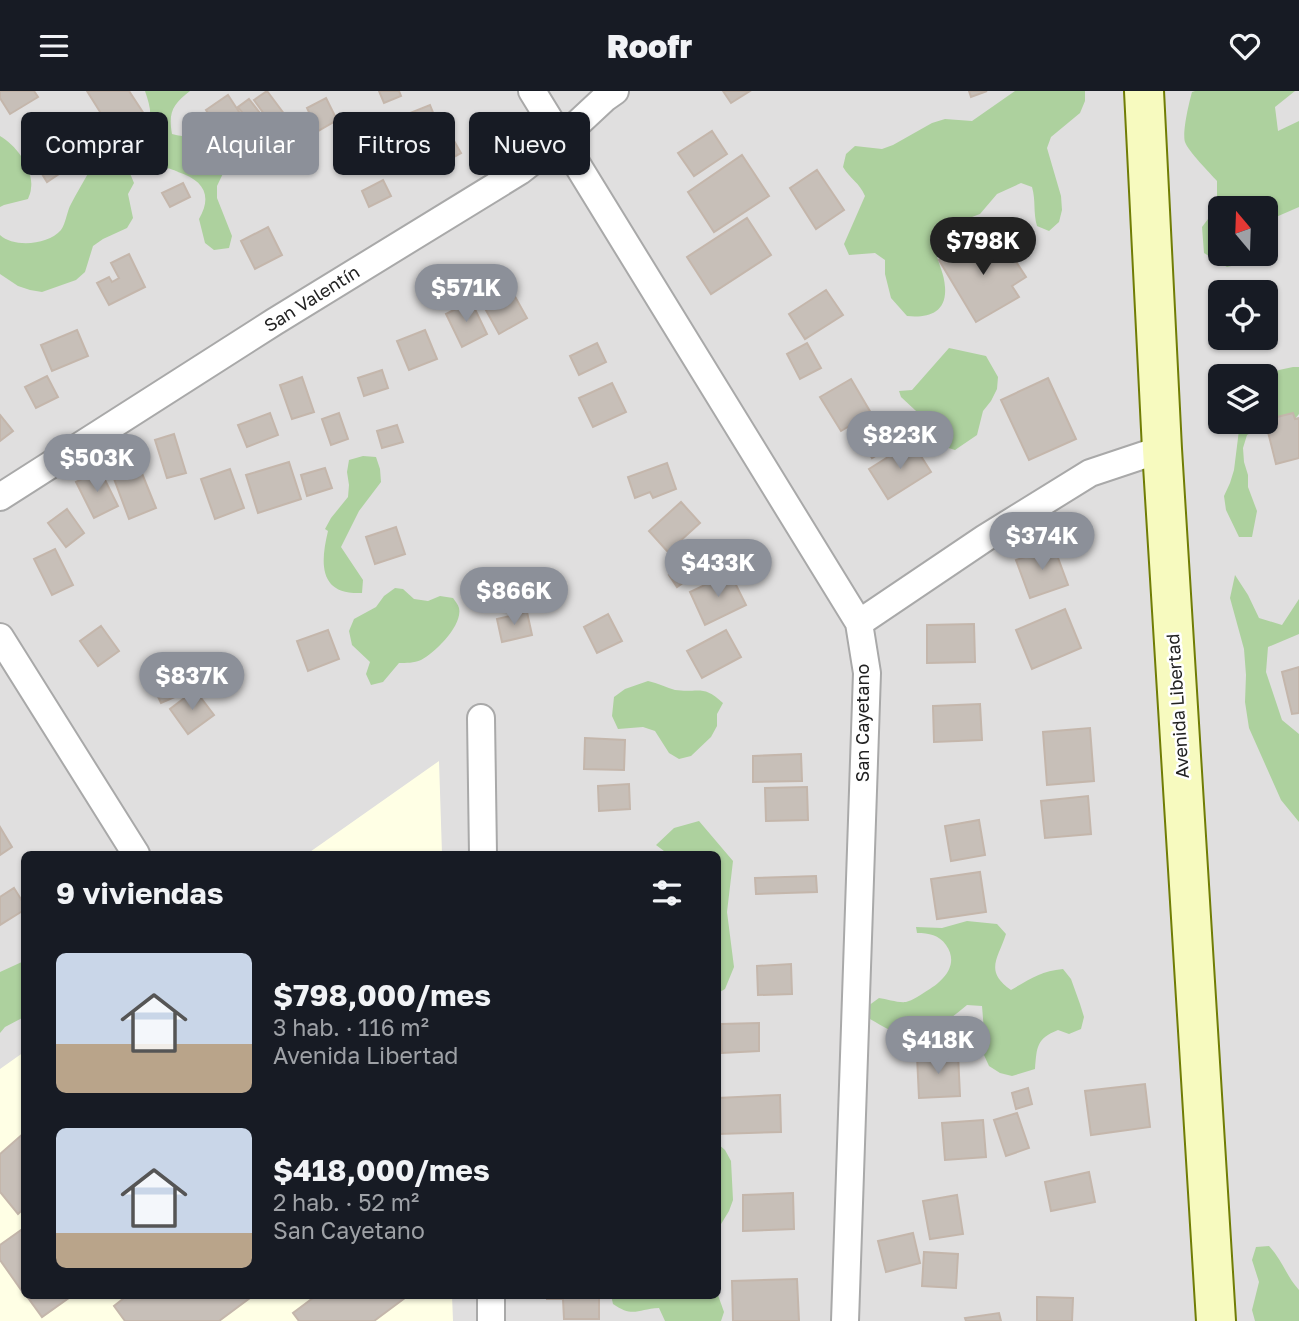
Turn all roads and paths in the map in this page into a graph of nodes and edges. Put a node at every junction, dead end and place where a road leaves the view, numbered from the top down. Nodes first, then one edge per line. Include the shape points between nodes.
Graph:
1 (532, 91) edge
2 (615, 91) edge
3 (1144, 91) edge
4 (545, 112) edge
5 (590, 112) edge
6 (513, 175) edge
7 (583, 175) edge
8 (1162, 449) junction
9 (0, 497) edge
10 (859, 623) junction
11 (0, 637) edge
12 (481, 718) dead end
13 (134, 851) edge
14 (483, 851) edge
15 (491, 1299) edge
16 (491, 1321) edge
17 (845, 1321) edge
18 (1216, 1321) edge

1 - 4 street, San Cayetano
2 - 5 street, San Valentín
3 - 8 main road, Avenida Libertad
6 - 9 street, San Valentín
7 - 10 street, San Cayetano
8 - 10 street via 1090,473
8 - 18 main road, Avenida Libertad
10 - 17 street, San Cayetano via 867,673
11 - 13 street
12 - 14 street
15 - 16 street

